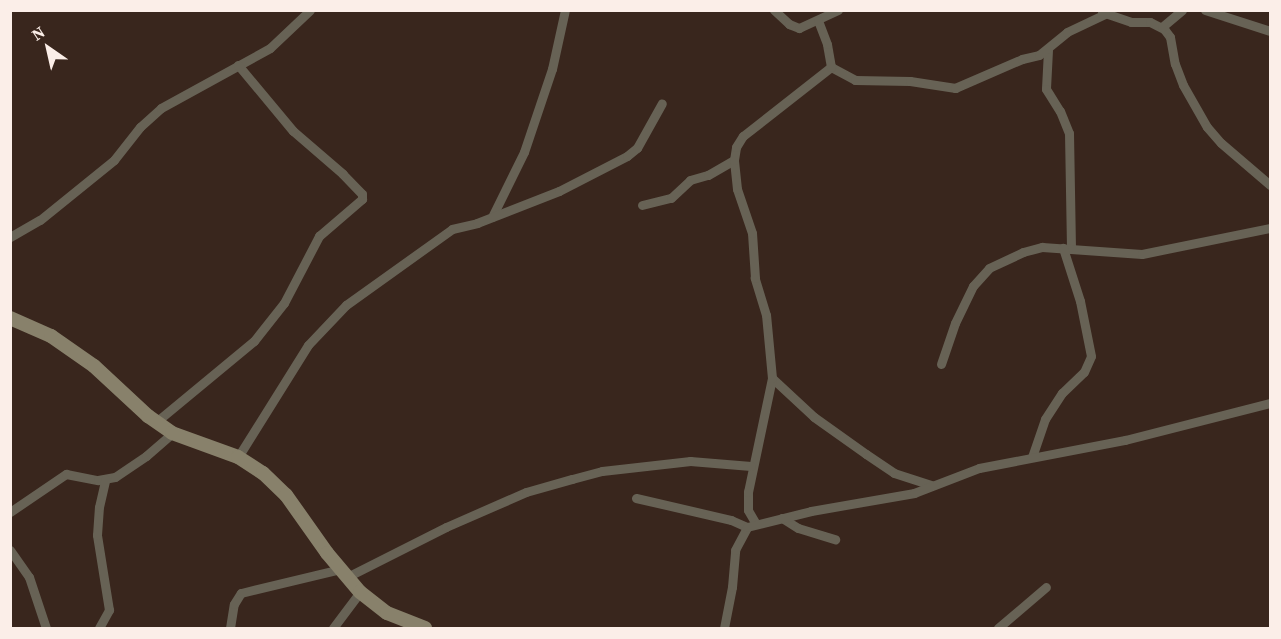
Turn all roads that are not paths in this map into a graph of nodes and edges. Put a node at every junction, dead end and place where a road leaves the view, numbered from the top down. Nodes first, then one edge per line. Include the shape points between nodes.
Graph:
1 (310, 10) edge
2 (565, 10) edge
3 (774, 10) edge
4 (838, 10) edge
5 (1204, 10) edge
6 (1180, 11) edge
7 (1103, 12) edge
8 (818, 21) junction
9 (1162, 27) junction
10 (1270, 31) edge
11 (1048, 50) junction
12 (238, 65) junction
13 (831, 68) junction
14 (662, 103) dead end
15 (734, 160) junction
16 (1270, 185) edge
17 (642, 205) dead end
18 (492, 217) junction
19 (1270, 228) edge
20 (10, 237) edge
21 (1067, 248) junction
22 (10, 318) edge
23 (941, 364) dead end
24 (772, 378) junction
25 (1270, 403) edge
26 (156, 422) junction
27 (172, 433) junction
28 (238, 457) junction
29 (1032, 457) junction
30 (751, 466) junction
31 (105, 480) junction
32 (931, 485) junction
33 (636, 498) dead end
34 (10, 512) edge
35 (782, 518) junction
36 (751, 526) junction
37 (835, 540) dead end
38 (10, 550) edge
39 (344, 573) junction
40 (1046, 587) dead end
41 (360, 592) junction
42 (46, 628) edge
43 (99, 628) edge
44 (230, 628) edge
45 (333, 628) edge
46 (425, 628) edge
47 (724, 628) edge
48 (998, 628) edge

1 - 12 street via 270,48
2 - 18 street via 552,69 524,152
3 - 8 street via 799,28
4 - 8 street
5 - 10 street
6 - 9 street
7 - 9 street
7 - 11 street via 1074,28
8 - 13 street
9 - 16 street via 1170,37 1183,85 1207,127
11 - 13 street via 955,88 910,81 855,80
11 - 21 street via 1046,89 1069,133
12 - 20 street via 161,108 114,160 40,220
12 - 26 street via 293,131 343,174 362,194 362,199 319,236 284,303 254,341
13 - 15 street via 743,136
14 - 18 street via 637,148 627,156 559,191
15 - 17 street via 690,180 671,198
15 - 24 street via 737,189 752,233 755,278 766,315
18 - 28 street via 452,229 346,304 308,345
19 - 21 street via 1143,254
21 - 23 street via 1042,247 989,268 973,286 955,322
21 - 29 street via 1091,356 1084,372 1062,393 1045,419
22 - 26 street via 51,336 94,366
24 - 30 street
24 - 32 street via 814,417 894,473
25 - 29 street via 1125,440
26 - 27 street
27 - 28 street
27 - 31 street via 133,465
28 - 39 street via 263,472 286,495
29 - 32 street via 979,468
30 - 36 street via 747,501
30 - 39 street via 690,460 602,471 526,492
31 - 34 street via 66,474
31 - 43 street via 97,535 109,609
32 - 35 street via 914,492
33 - 36 street
35 - 36 street
35 - 37 street via 798,528
36 - 47 street via 735,550
38 - 42 street via 29,577
39 - 41 street
39 - 44 street via 241,594 234,604
40 - 48 street
41 - 45 street
41 - 46 street via 387,613

